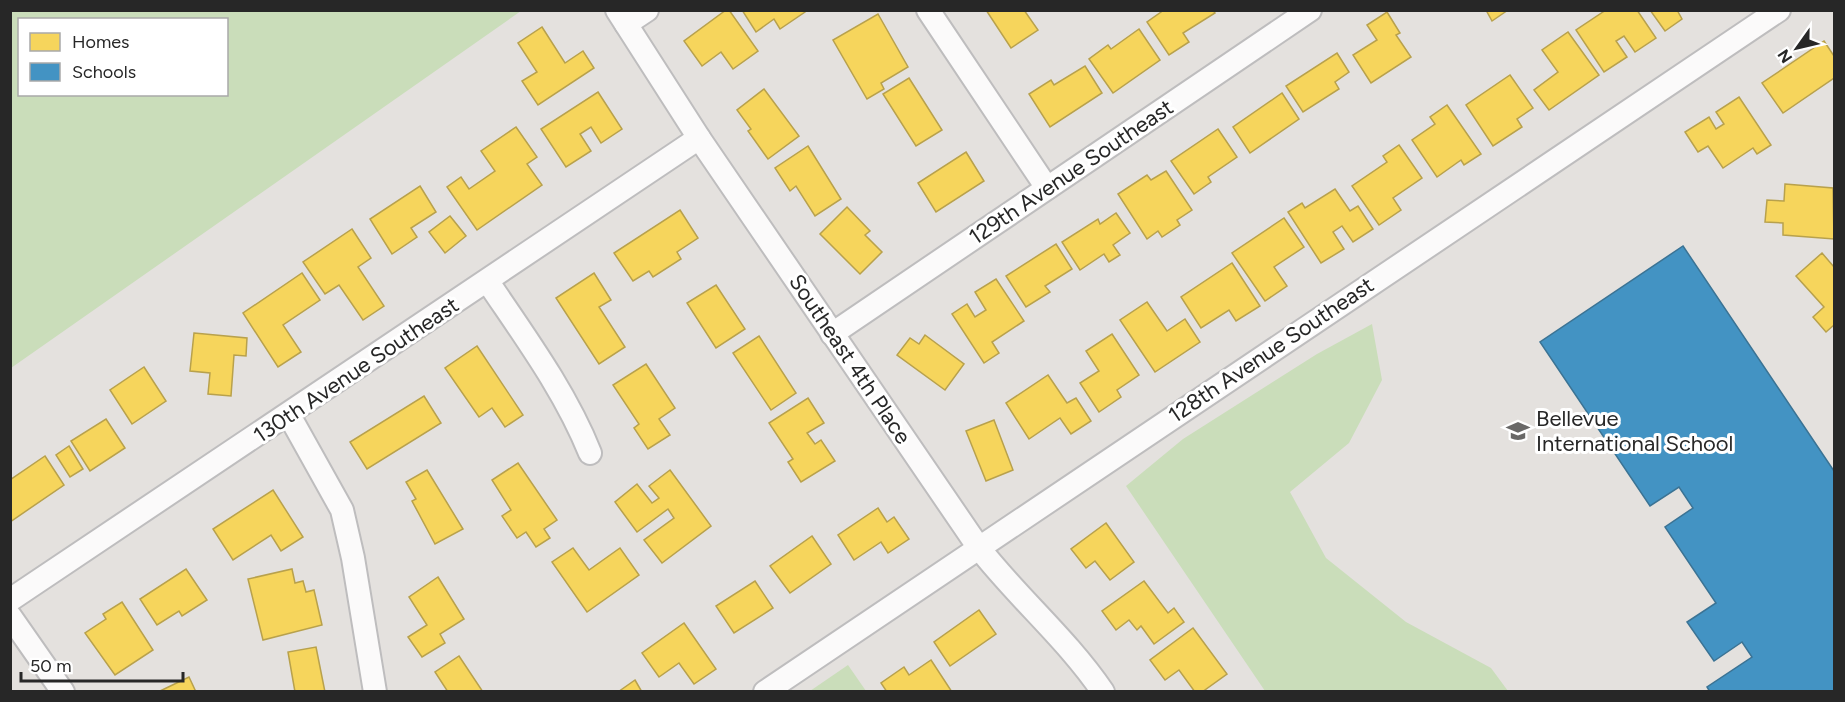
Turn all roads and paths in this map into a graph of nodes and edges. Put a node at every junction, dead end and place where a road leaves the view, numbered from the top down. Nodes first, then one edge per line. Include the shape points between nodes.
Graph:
1 (647, 10) edge
2 (928, 10) edge
3 (1310, 10) edge
4 (1779, 10) edge
5 (622, 17) edge
6 (699, 138) junction
7 (1047, 188) junction
8 (488, 282) junction
9 (832, 334) junction
10 (289, 415) junction
11 (590, 453) dead end
12 (979, 548) junction
13 (10, 600) edge
14 (10, 616) edge
15 (63, 692) edge
16 (375, 692) edge
17 (765, 692) edge
18 (1103, 692) edge

1 - 5 street
2 - 7 street
3 - 7 street, 129th Avenue Southeast
4 - 12 street, 128th Avenue Southeast
5 - 6 street, Southeast 4th Place
6 - 8 street, 130th Avenue Southeast
6 - 9 street, Southeast 4th Place
7 - 9 street, 129th Avenue Southeast
8 - 10 street, 130th Avenue Southeast
8 - 11 street via 559,389
9 - 12 street, Southeast 4th Place
10 - 13 street, 130th Avenue Southeast
10 - 16 street via 342,510
12 - 17 street, 128th Avenue Southeast
12 - 18 street, Southeast 4th Place via 1080,659
14 - 15 street

